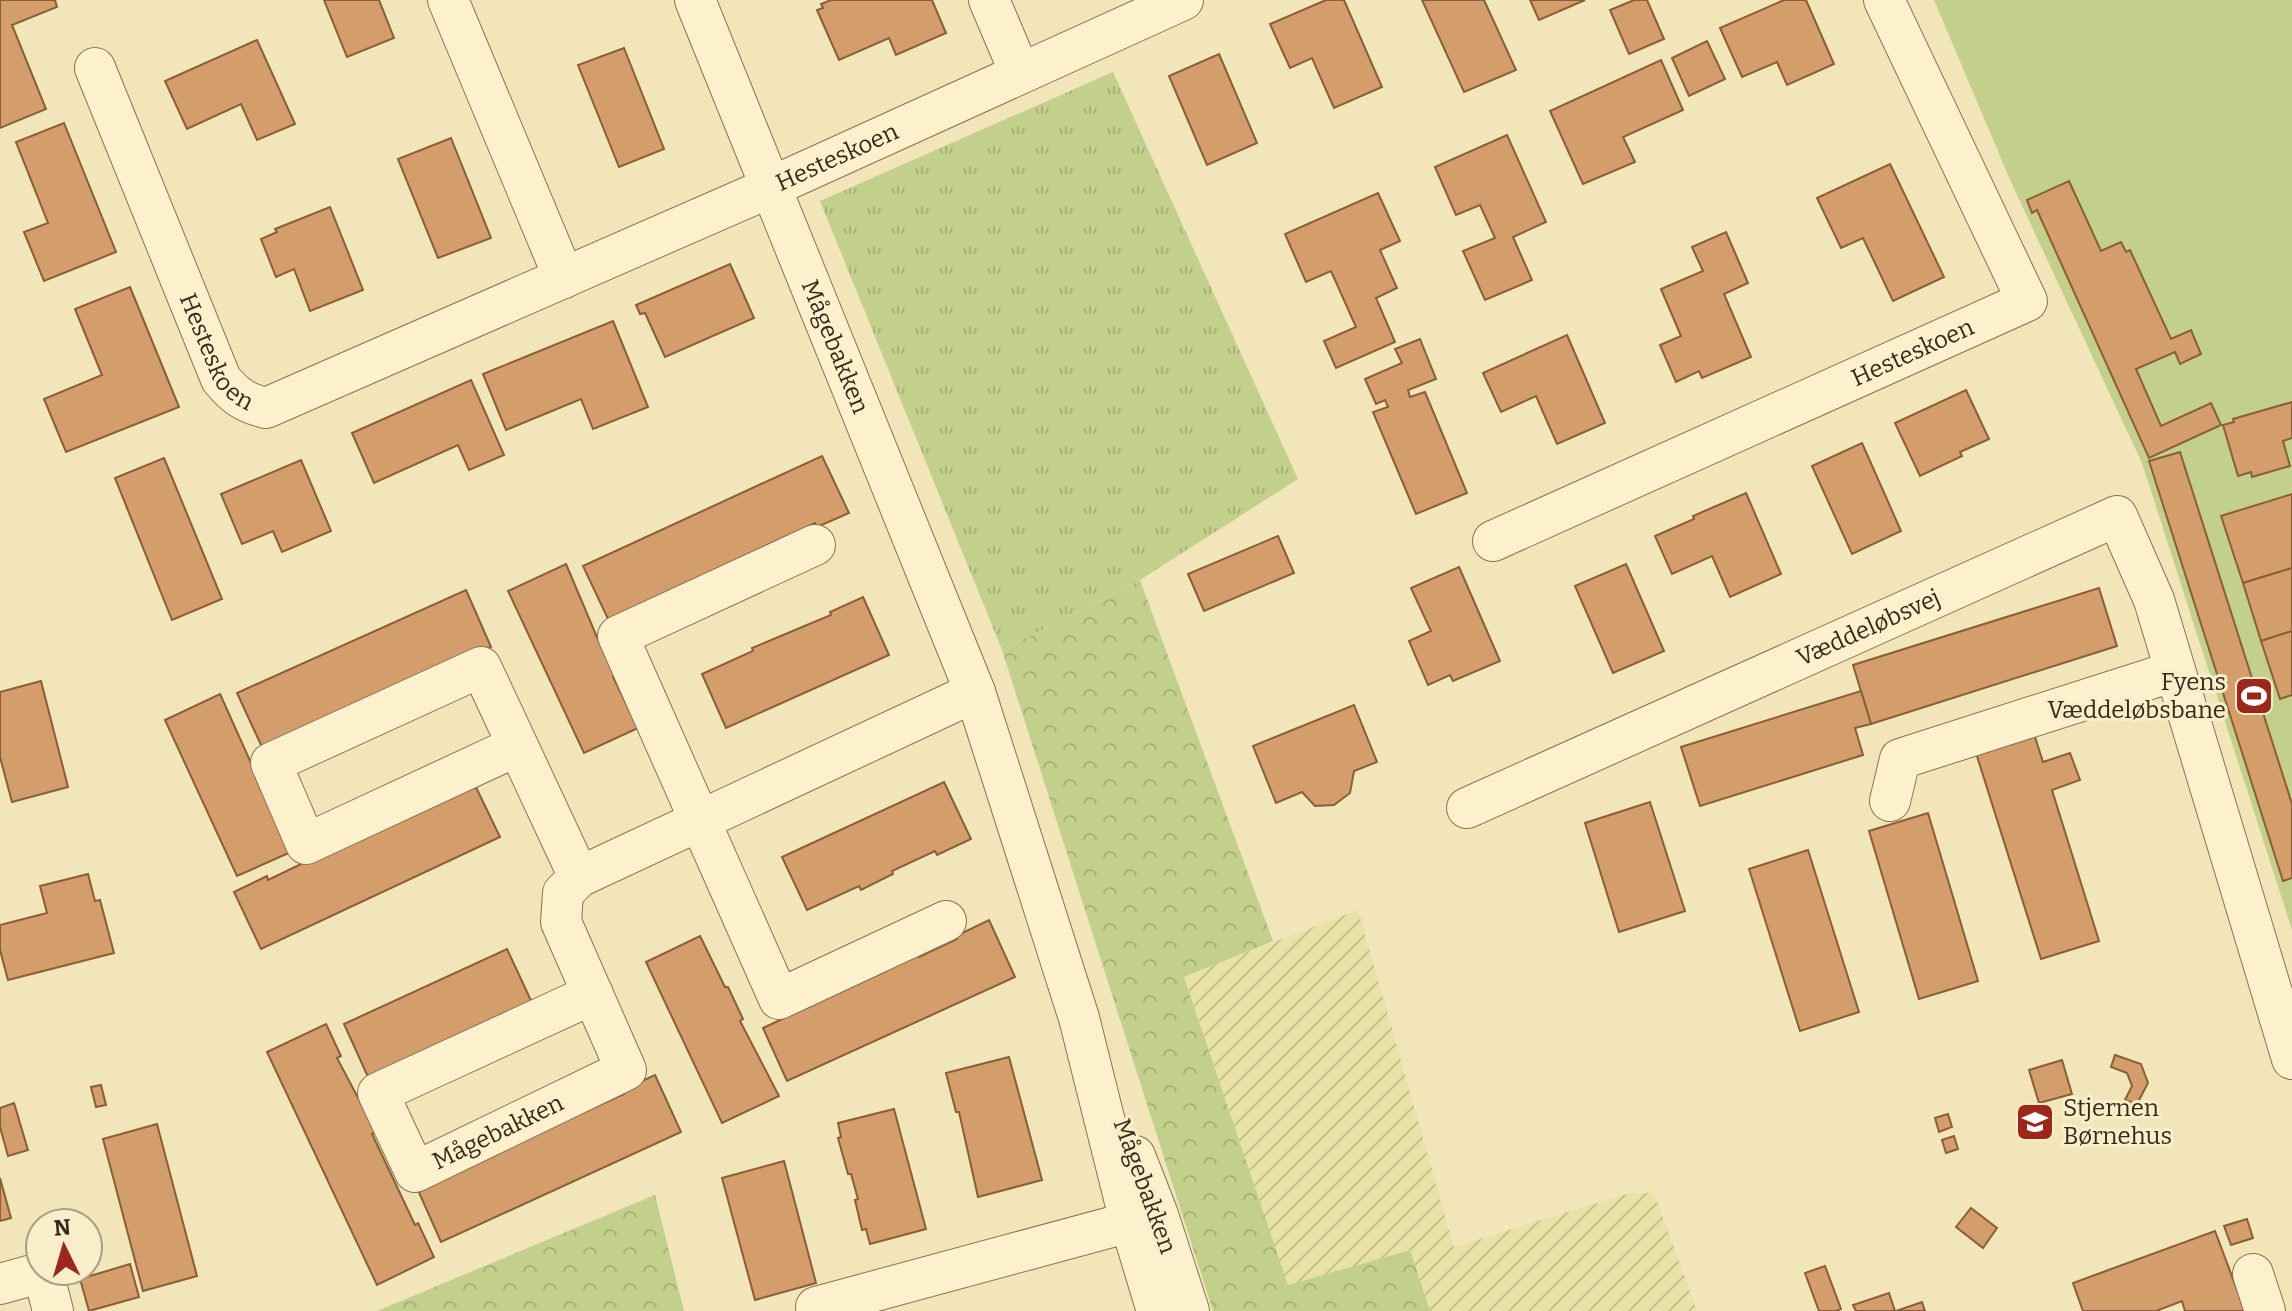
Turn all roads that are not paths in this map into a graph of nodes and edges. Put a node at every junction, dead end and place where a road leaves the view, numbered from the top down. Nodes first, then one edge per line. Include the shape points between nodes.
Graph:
1 (448, 0) edge
2 (695, 0) edge
3 (989, 0) edge
4 (1183, 0) edge
5 (1884, 0) edge
6 (95, 68) dead end
7 (1020, 73) junction
8 (771, 187) junction
9 (564, 278) junction
10 (1493, 541) dead end
11 (815, 545) dead end
12 (2175, 671) junction
13 (975, 692) junction
14 (517, 746) junction
15 (1890, 801) dead end
16 (1467, 808) dead end
17 (700, 821) junction
18 (579, 877) junction
19 (946, 921) dead end
20 (2277, 952) edge
21 (593, 994) junction
22 (1079, 1018) junction
23 (2292, 1059) edge
24 (1130, 1222) junction
25 (0, 1284) edge
26 (816, 1307) dead end
27 (53, 1311) edge
28 (1157, 1311) edge
29 (1189, 1311) edge

1 - 9 street
2 - 8 street, Mågebakken
3 - 7 street
4 - 7 street, Hesteskoen
5 - 10 street, Hesteskoen via 2027,301
6 - 9 street, Hesteskoen via 221,379 247,404 266,408 282,403
7 - 8 street, Hesteskoen
8 - 9 street, Hesteskoen
8 - 13 street, Mågebakken
11 - 17 street via 618,636
12 - 15 street via 1900,759
12 - 16 street, Væddeløbsvej via 2154,600 2117,516
12 - 20 street, Væddeløbsvej
13 - 17 street
13 - 22 street, Mågebakken
14 - 14 street via 481,667 271,763 306,844
14 - 18 street
17 - 18 street
17 - 19 street via 779,999
18 - 21 street, Mågebakken via 563,893 561,922
20 - 23 street, Væddeløbsvej
21 - 21 street, Mågebakken via 378,1093 415,1172 626,1070
22 - 24 street, Mågebakken
22 - 29 street, Mågebakken via 1158,1215
24 - 26 street, Mågebakken
24 - 28 street, Mågebakken
25 - 27 street via 43,1272

